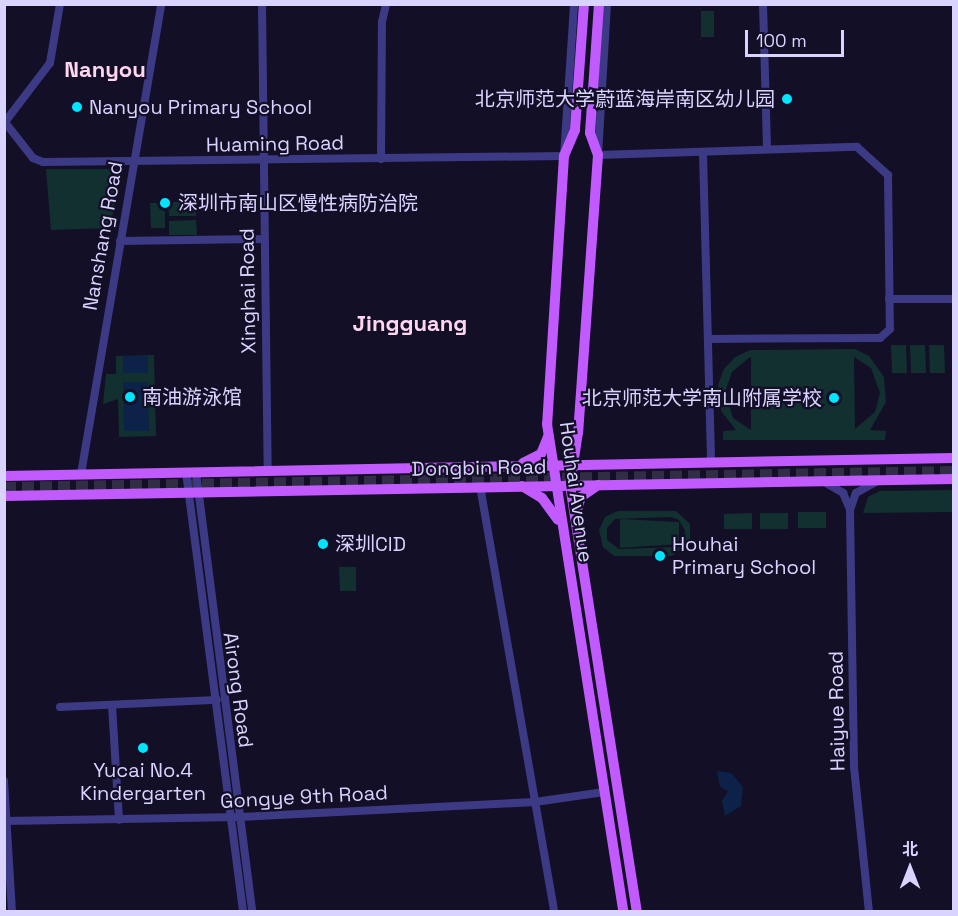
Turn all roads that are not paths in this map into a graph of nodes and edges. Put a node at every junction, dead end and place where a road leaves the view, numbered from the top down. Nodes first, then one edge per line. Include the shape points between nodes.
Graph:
1 (60, 4) edge
2 (161, 4) edge
3 (262, 4) edge
4 (386, 4) edge
5 (574, 4) edge
6 (584, 4) edge
7 (599, 4) edge
8 (607, 4) edge
9 (763, 4) edge
10 (5, 122) edge
11 (767, 149) junction
12 (703, 153) junction
13 (598, 155) junction
14 (564, 156) junction
15 (381, 159) junction
16 (263, 161) junction
17 (132, 163) junction
18 (264, 239) junction
19 (120, 241) junction
20 (954, 298) edge
21 (889, 299) junction
22 (708, 339) junction
23 (549, 437) junction
24 (577, 443) junction
25 (954, 458) edge
26 (711, 460) junction
27 (573, 463) junction
28 (603, 463) junction
29 (552, 464) junction
30 (519, 465) junction
31 (268, 470) junction
32 (191, 472) junction
33 (81, 474) junction
34 (4, 476) edge
35 (885, 478) junction
36 (954, 479) edge
37 (811, 480) junction
38 (519, 485) junction
39 (555, 485) junction
40 (570, 485) junction
41 (599, 485) junction
42 (480, 486) junction
43 (192, 492) junction
44 (7, 497) edge
45 (850, 510) junction
46 (574, 520) junction
47 (561, 525) junction
48 (219, 700) junction
49 (112, 705) junction
50 (60, 707) dead end
51 (4, 782) edge
52 (604, 792) junction
53 (535, 802) junction
54 (234, 817) junction
55 (119, 820) junction
56 (6, 821) edge
57 (8, 893) edge
58 (12, 912) edge
59 (243, 912) edge
60 (252, 912) edge
61 (554, 912) edge
62 (623, 912) edge
63 (637, 912) edge
64 (869, 912) edge

1 - 10 street via 50,63
2 - 17 street, Nanshang Road
3 - 16 street, Xinghai Road
4 - 15 street via 382,22
5 - 14 street
6 - 14 main road, Houhai Avenue via 575,130
7 - 13 main road, Houhai Avenue via 590,133
8 - 13 street
9 - 11 street
10 - 17 street, Huaming Road via 37,161
11 - 12 street
11 - 21 street via 857,147 888,175
12 - 13 street
12 - 22 street
13 - 24 main road, Houhai Avenue
14 - 15 street, Huaming Road
14 - 23 main road, Houhai Avenue via 547,407
15 - 16 street, Huaming Road
16 - 17 street, Huaming Road
16 - 18 street, Xinghai Road
17 - 19 street, Nanshang Road
18 - 19 street
18 - 31 street, Xinghai Road
19 - 33 street, Nanshang Road
20 - 21 street
21 - 22 street via 890,329 880,338
22 - 26 street
23 - 29 main road, Houhai Avenue
23 - 30 main road via 541,454
24 - 27 main road, Houhai Avenue
24 - 28 main road via 586,455
25 - 26 main road, Dongbin Road
26 - 28 main road, Dongbin Road
27 - 28 main road, Dongbin Road
27 - 29 main road, Dongbin Road
27 - 40 main road, Houhai Avenue
29 - 30 main road, Dongbin Road
29 - 39 main road, Houhai Avenue
30 - 31 main road, Dongbin Road
31 - 32 main road, Dongbin Road
32 - 33 main road, Dongbin Road
32 - 43 street, Airong Road
33 - 34 main road, Dongbin Road
35 - 36 main road, Dongbin Road
35 - 37 main road, Dongbin Road
35 - 45 street via 856,493
37 - 41 main road, Dongbin Road
37 - 45 street via 839,489
38 - 39 main road, Dongbin Road
38 - 42 main road, Dongbin Road
38 - 47 main road via 542,498
39 - 40 main road, Dongbin Road
39 - 47 main road, Houhai Avenue
40 - 41 main road, Dongbin Road
40 - 46 main road, Houhai Avenue
41 - 46 main road via 581,497
42 - 43 main road, Dongbin Road
42 - 53 street
43 - 44 main road, Dongbin Road
43 - 48 street, Airong Road
45 - 64 street, Haiyue Road via 854,766
46 - 63 main road, Houhai Avenue
47 - 52 main road, Houhai Avenue
48 - 49 street
48 - 54 street, Airong Road
49 - 50 street
49 - 55 street
51 - 56 street
52 - 53 street, Gongye 9th Road
52 - 62 main road, Houhai Avenue
53 - 54 street, Gongye 9th Road
53 - 61 street
54 - 55 street, Gongye 9th Road
54 - 59 street, Airong Road
54 - 60 street, Airong Road
55 - 56 street, Gongye 9th Road
56 - 57 street
57 - 58 street

